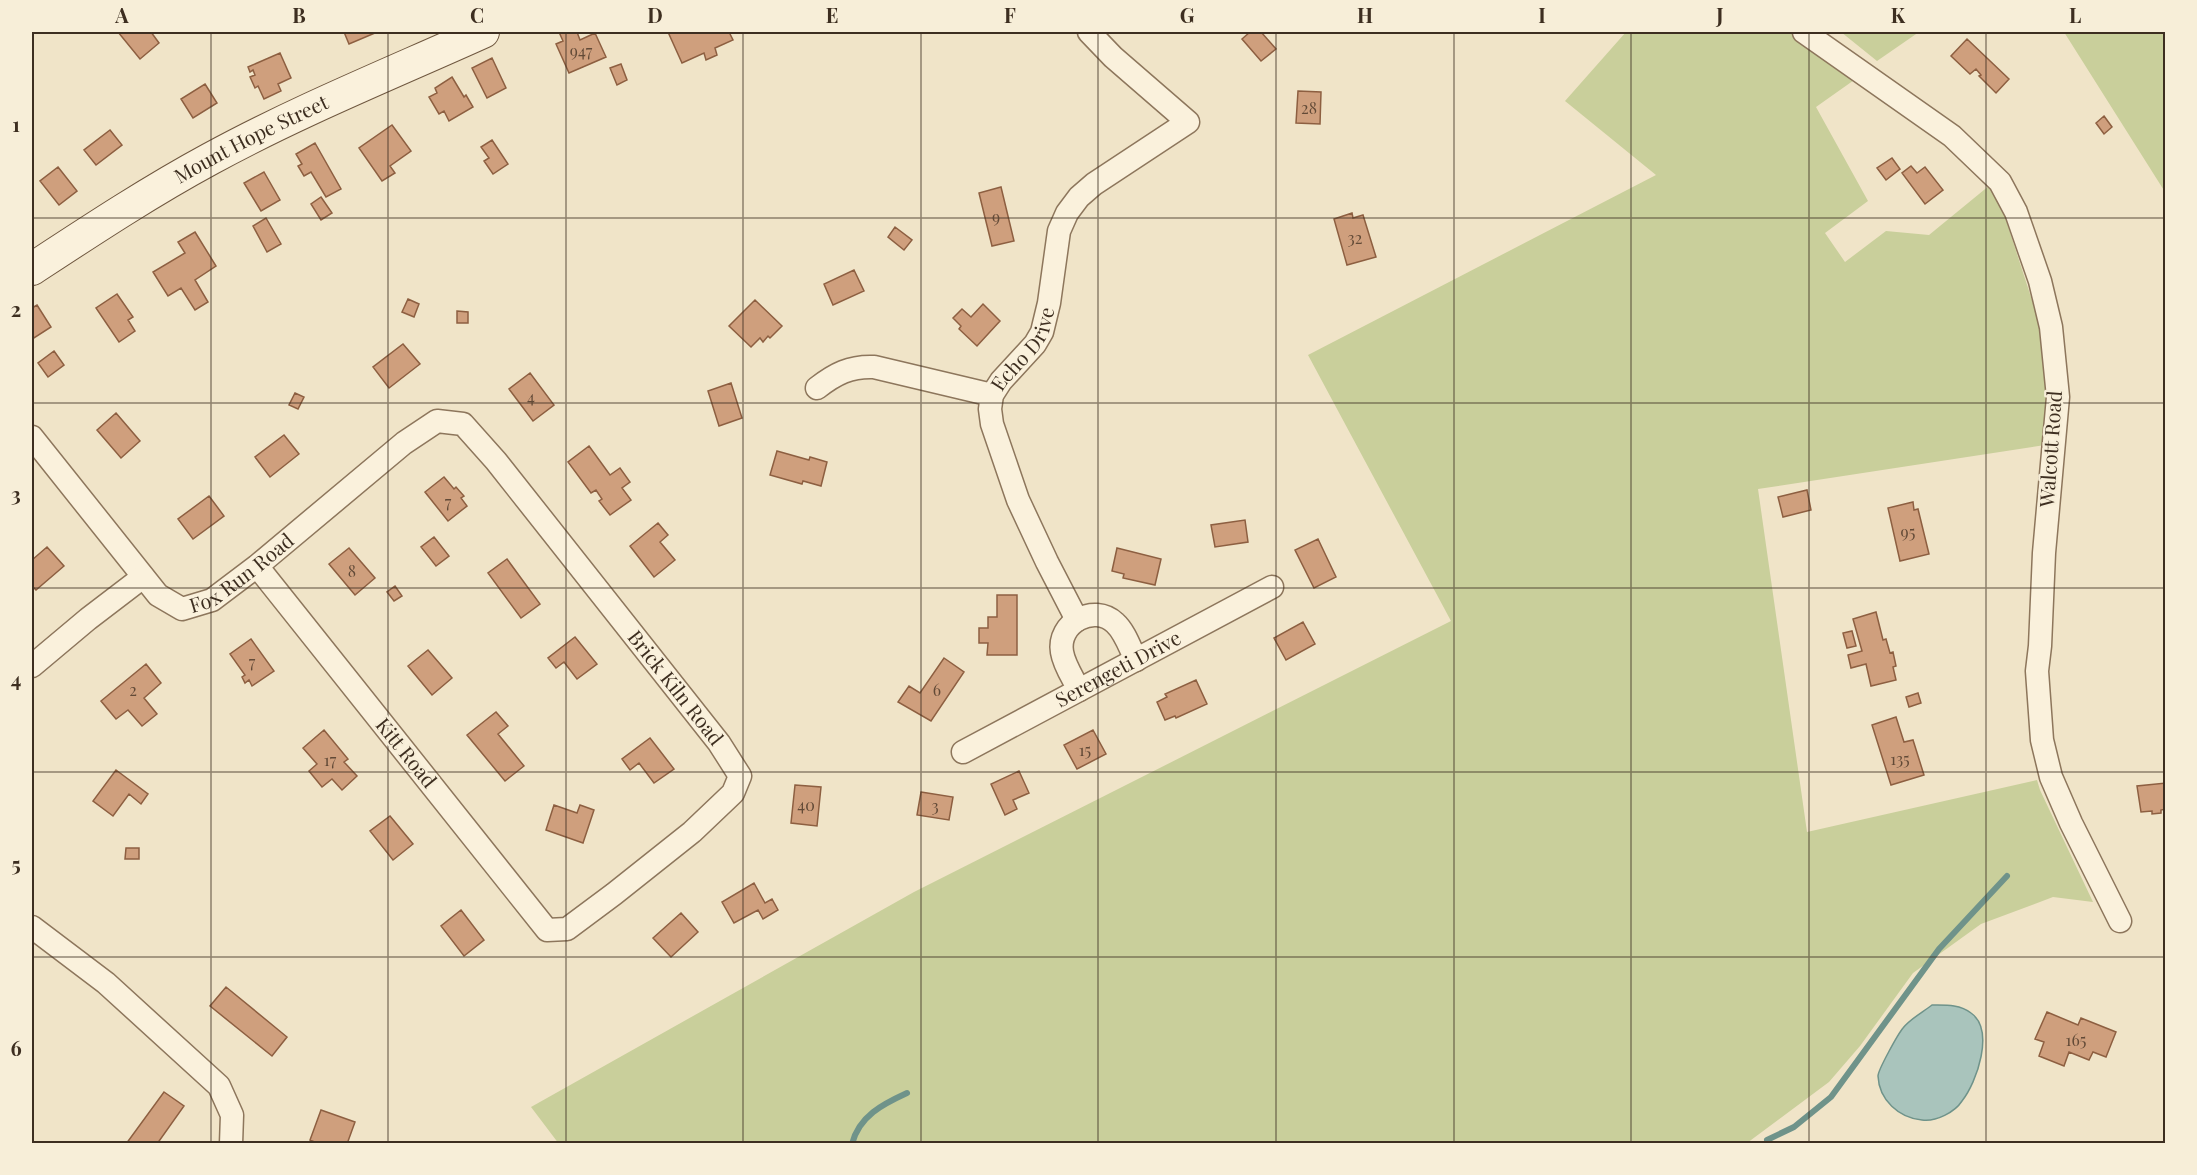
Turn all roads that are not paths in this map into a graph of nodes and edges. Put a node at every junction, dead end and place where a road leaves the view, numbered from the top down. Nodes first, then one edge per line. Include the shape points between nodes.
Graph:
1 (483, 32) edge
2 (1089, 32) edge
3 (1804, 32) edge
4 (32, 269) edge
5 (817, 388) dead end
6 (992, 395) junction
7 (451, 422) joint
8 (32, 437) edge
9 (257, 566) junction
10 (143, 577) junction
11 (1272, 587) dead end
12 (1077, 620) junction
13 (1136, 660) junction
14 (32, 666) edge
15 (1079, 690) junction
16 (963, 752) dead end
17 (2120, 921) dead end
18 (32, 927) edge
19 (560, 930) joint
20 (231, 1143) edge

1 - 4 street, Mount Hope Street via 211,158 147,194
2 - 6 street, Echo Drive via 1188,122 1094,184 1067,213 1059,231 1042,332
3 - 17 street, Walcott Road via 1952,136 2000,182 2016,212 2051,327 2058,397 2037,670 2042,740 2051,777
5 - 6 street via 846,370 867,367
6 - 12 street, Echo Drive via 992,424 1018,500
7 - 9 street, Fox Run Road via 437,421 404,443
7 - 19 street, Brick Kiln Road via 464,424 496,461 720,743 740,776 733,793 692,832 567,930
8 - 10 street, Fox Run Road
9 - 10 street, Fox Run Road via 212,600 182,609 158,595
9 - 19 street, Kitt Road via 547,930
10 - 14 street
11 - 13 street, Serengeti Drive
12 - 13 street via 1093,615 1115,623
12 - 15 street via 1064,633 1061,644
13 - 15 street, Serengeti Drive
15 - 16 street, Serengeti Drive
18 - 20 street via 106,983 219,1086 231,1115

